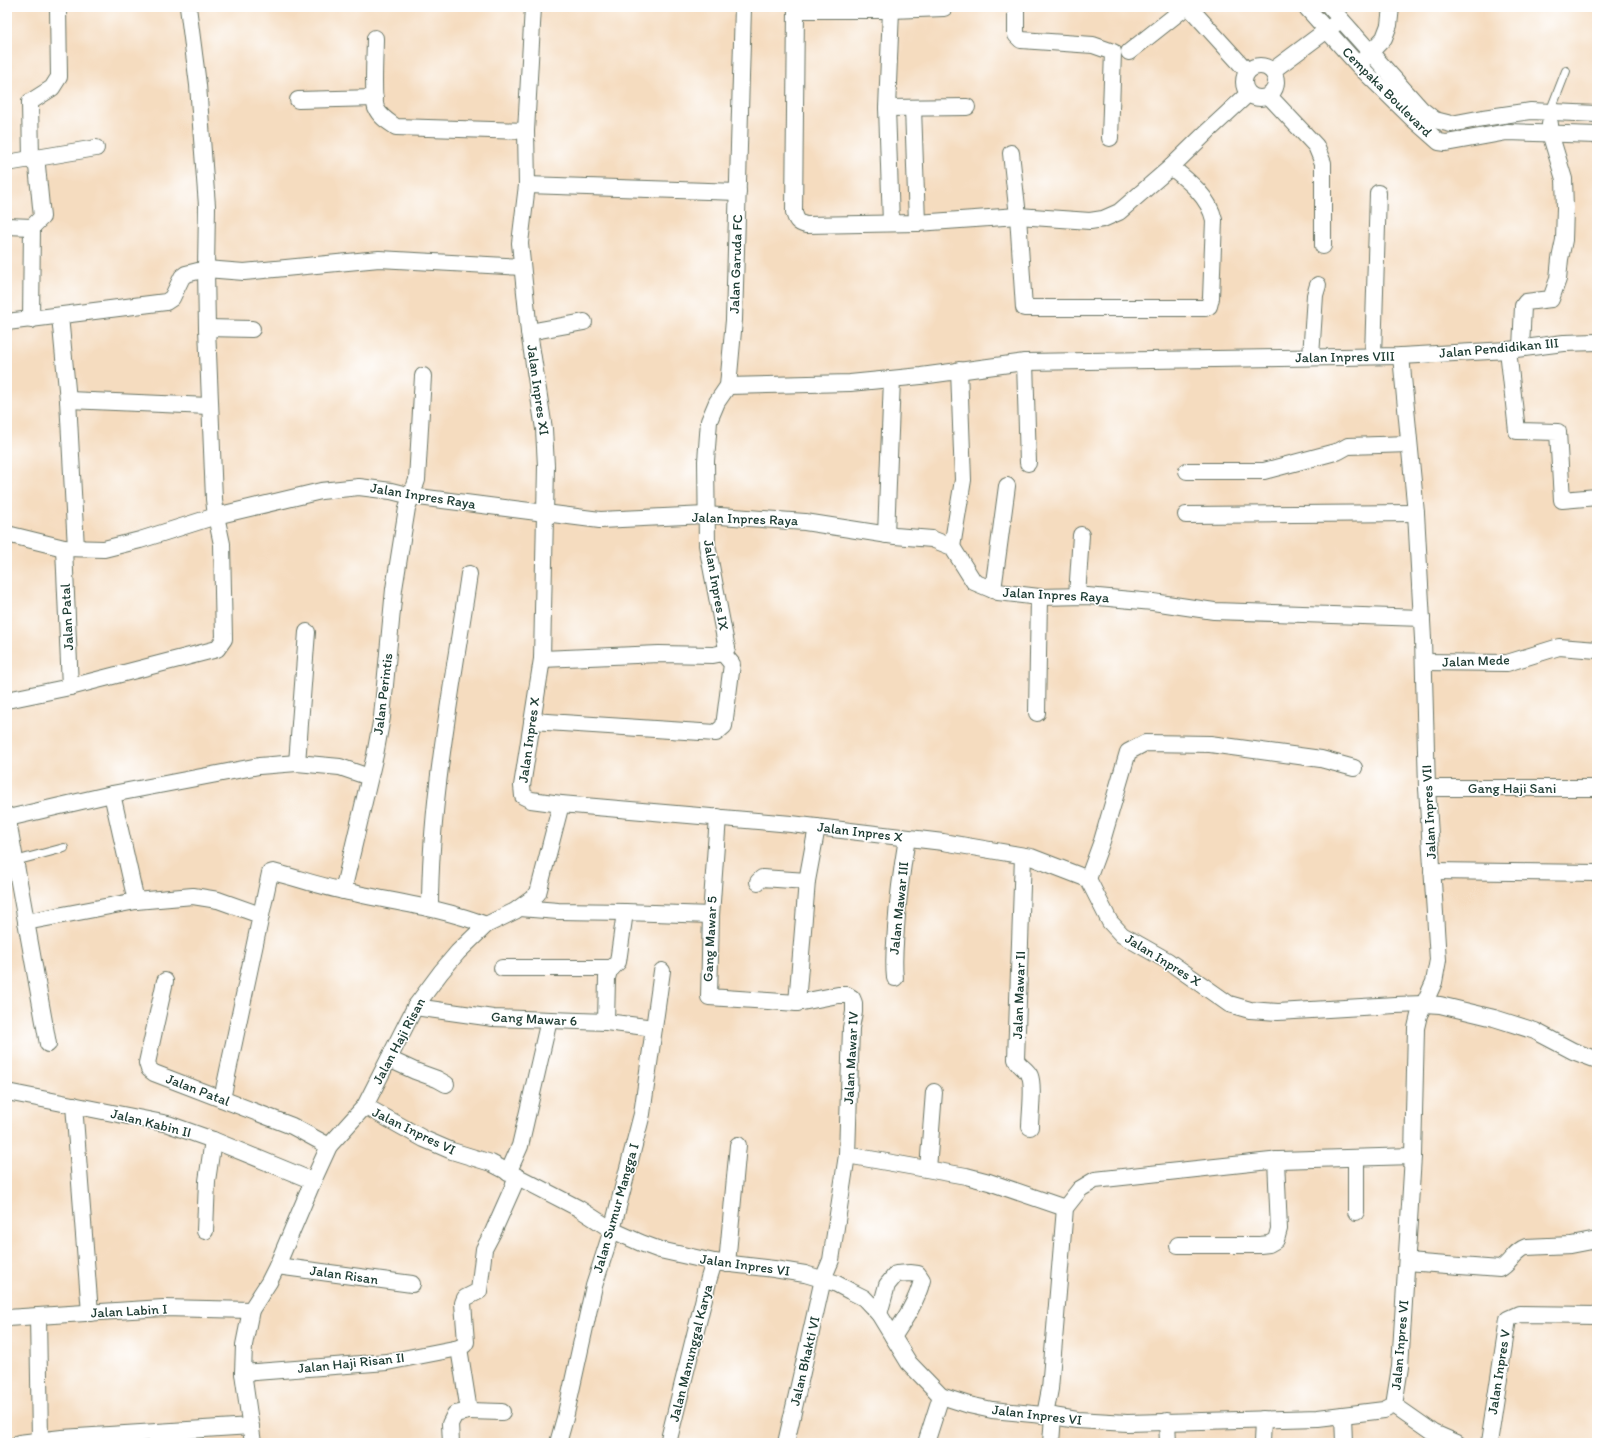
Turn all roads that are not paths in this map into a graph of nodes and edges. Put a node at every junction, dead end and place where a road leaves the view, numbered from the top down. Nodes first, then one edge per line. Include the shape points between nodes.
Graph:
1 (58, 7) edge
2 (188, 7) edge
3 (533, 7) edge
4 (743, 7) edge
5 (1016, 7) edge
6 (1187, 7) edge
7 (1306, 7) edge
8 (1391, 7) edge
9 (796, 8) edge
10 (944, 8) dead end
11 (891, 10) junction
12 (1335, 13) edge
13 (1326, 30) junction
14 (376, 38) dead end
15 (1129, 52) dead end
16 (1371, 52) junction
17 (1358, 65) junction
18 (1247, 71) junction
19 (1272, 71) junction
20 (1566, 71) dead end
21 (1248, 94) junction
22 (1269, 96) junction
23 (375, 98) junction
24 (298, 100) dead end
25 (967, 107) dead end
26 (887, 108) junction
27 (913, 108) junction
28 (1550, 112) junction
29 (1597, 114) edge
30 (526, 131) junction
31 (1550, 133) junction
32 (1597, 135) edge
33 (1110, 138) dead end
34 (96, 148) dead end
35 (1011, 153) dead end
36 (31, 160) junction
37 (7, 163) edge
38 (1171, 167) junction
39 (527, 185) junction
40 (738, 192) junction
41 (1378, 193) dead end
42 (1018, 216) junction
43 (891, 223) junction
44 (917, 223) junction
45 (7, 226) edge
46 (32, 227) junction
47 (1323, 246) dead end
48 (522, 267) junction
49 (206, 269) junction
50 (1318, 285) dead end
51 (60, 316) junction
52 (31, 320) junction
53 (7, 322) edge
54 (584, 322) dead end
55 (207, 328) junction
56 (252, 329) dead end
57 (529, 332) junction
58 (1597, 342) edge
59 (1514, 349) junction
60 (1373, 356) junction
61 (1401, 356) junction
62 (1311, 357) junction
63 (1025, 362) junction
64 (958, 370) junction
65 (423, 376) dead end
66 (892, 379) junction
67 (728, 386) junction
68 (68, 400) junction
69 (209, 406) junction
70 (1409, 444) junction
71 (1028, 463) dead end
72 (1187, 471) dead end
73 (1007, 486) dead end
74 (411, 496) junction
75 (1597, 497) edge
76 (1416, 512) junction
77 (545, 513) junction
78 (706, 515) junction
79 (1186, 515) dead end
80 (216, 516) junction
81 (7, 534) edge
82 (886, 535) junction
83 (1081, 535) dead end
84 (952, 547) junction
85 (70, 548) junction
86 (469, 574) dead end
87 (993, 590) junction
88 (1077, 596) junction
89 (1039, 597) junction
90 (1422, 618) junction
91 (307, 632) dead end
92 (1597, 650) edge
93 (723, 653) junction
94 (542, 659) junction
95 (1424, 662) junction
96 (70, 687) junction
97 (7, 700) edge
98 (1036, 713) dead end
99 (532, 721) junction
100 (297, 764) junction
101 (1354, 768) dead end
102 (370, 776) junction
103 (1427, 788) junction
104 (1597, 788) edge
105 (112, 794) junction
106 (561, 804) junction
107 (7, 817) edge
108 (718, 817) junction
109 (817, 827) junction
110 (907, 838) junction
111 (64, 848) dead end
112 (1023, 856) junction
113 (11, 862) edge
114 (1432, 871) junction
115 (1597, 872) edge
116 (1088, 879) junction
117 (807, 881) junction
118 (758, 882) dead end
119 (344, 891) junction
120 (136, 900) junction
121 (430, 908) junction
122 (520, 908) junction
123 (626, 912) junction
124 (260, 915) junction
125 (710, 915) junction
126 (26, 922) junction
127 (486, 925) junction
128 (502, 968) dead end
129 (612, 968) junction
130 (662, 970) dead end
131 (895, 978) dead end
132 (165, 981) dead end
133 (797, 1003) junction
134 (1424, 1004) junction
135 (415, 1007) junction
136 (549, 1020) junction
137 (606, 1022) junction
138 (654, 1028) junction
139 (48, 1044) dead end
140 (389, 1059) junction
141 (1597, 1060) edge
142 (446, 1084) dead end
143 (7, 1092) edge
144 (934, 1092) dead end
145 (222, 1099) junction
146 (74, 1105) junction
147 (365, 1106) junction
148 (1030, 1128) dead end
149 (213, 1140) junction
150 (738, 1145) dead end
151 (329, 1146) junction
152 (847, 1155) junction
153 (1413, 1156) junction
154 (1356, 1158) junction
155 (1276, 1160) junction
156 (928, 1169) junction
157 (513, 1175) junction
158 (313, 1181) junction
159 (1065, 1208) junction
160 (1356, 1212) dead end
161 (612, 1230) junction
162 (205, 1231) dead end
163 (1597, 1240) edge
164 (1178, 1245) dead end
165 (1407, 1262) junction
166 (721, 1263) junction
167 (277, 1266) junction
168 (823, 1279) junction
169 (412, 1284) dead end
170 (251, 1310) junction
171 (90, 1312) junction
172 (879, 1314) junction
173 (1597, 1315) edge
174 (38, 1316) junction
175 (7, 1318) edge
176 (893, 1337) junction
177 (459, 1348) junction
178 (243, 1373) junction
179 (941, 1396) junction
180 (1394, 1405) junction
181 (469, 1411) junction
182 (502, 1412) dead end
183 (1343, 1415) junction
184 (1049, 1416) junction
185 (1263, 1419) junction
186 (934, 1421) junction
187 (1167, 1421) junction
188 (251, 1426) junction
189 (1427, 1435) edge
190 (40, 1439) junction
191 (62, 1440) edge
192 (19, 1443) edge
193 (253, 1443) edge
194 (451, 1443) edge
195 (558, 1443) edge
196 (668, 1443) edge
197 (786, 1443) edge
198 (926, 1443) edge
199 (936, 1443) edge
200 (1051, 1443) edge
201 (1168, 1443) edge
202 (1262, 1443) edge
203 (1344, 1443) edge
204 (1457, 1443) edge
205 (1489, 1443) edge

1 - 36 street via 59,77 52,88 30,102
2 - 49 street via 198,85 207,206
3 - 30 street, Jalan Inpres XI
4 - 40 street, Jalan Garuda FC
5 - 33 street via 1016,35 1021,40 1093,45 1113,52
6 - 15 street
6 - 18 street
7 - 13 street, Cempaka Boulevard
8 - 16 street via 1384,38
9 - 11 street
9 - 43 street via 796,219 800,224 806,225
10 - 11 street
11 - 26 street
12 - 13 street
12 - 16 street
13 - 17 street, Cempaka Boulevard
13 - 19 street
14 - 23 street
16 - 17 street
16 - 28 street via 1421,109 1435,120 1451,124 1531,111
17 - 31 street, Cempaka Boulevard via 1439,142 1507,132
18 - 19 street via 1255,66 1264,66
18 - 21 street via 1243,79
19 - 22 street via 1276,84
20 - 28 lane
21 - 22 street via 1262,99
21 - 38 street
22 - 47 street via 1316,146 1322,158
23 - 24 street
23 - 30 street via 376,108 384,119 396,127
25 - 27 street
26 - 27 street
26 - 43 street
27 - 44 street
28 - 29 street
28 - 31 street
30 - 39 street, Jalan Inpres XI
31 - 32 street, Cempaka Boulevard
31 - 59 street via 1564,179 1564,240 1558,279 1551,299 1526,302 1523,306
34 - 36 street
35 - 42 street
36 - 37 street
36 - 46 street via 37,166 42,217
38 - 42 street via 1120,212 1103,219 1090,221
38 - 42 street via 1208,203 1214,220 1211,298 1209,306 1205,308 1024,308
39 - 40 street
39 - 48 street, Jalan Inpres XI via 520,243
40 - 67 street, Jalan Garuda FC via 734,320
41 - 60 street
42 - 44 street
43 - 44 street
45 - 46 street
46 - 52 street
48 - 49 street via 379,259 244,272
48 - 57 street, Jalan Inpres XI
49 - 51 street via 182,277 172,298 166,302
49 - 55 street
50 - 62 street via 1315,295
51 - 52 street
51 - 68 street, Jalan Patal
52 - 53 street
54 - 57 street
55 - 56 street
55 - 69 street
57 - 77 street, Jalan Inpres XI via 544,429
58 - 59 street, Jalan Pendidikan III
59 - 61 street, Jalan Pendidikan III
59 - 75 street via 1517,431 1558,432 1562,500
60 - 61 street, Jalan Inpres VIII
60 - 62 street, Jalan Inpres VIII
61 - 70 street, Jalan Inpres VIII
62 - 63 street, Jalan Inpres VIII
63 - 64 street, Jalan Inpres VIII
63 - 71 street
64 - 66 street, Jalan Inpres VIII
64 - 84 street via 963,480
65 - 74 street, Jalan Perintis via 417,480
66 - 67 street, Jalan Inpres VIII via 850,383
66 - 82 street
67 - 78 street, Jalan Garuda FC via 717,402 709,421
68 - 69 street
68 - 85 street, Jalan Patal
69 - 80 street
70 - 72 street via 1348,446 1339,451 1264,471
70 - 76 street, Jalan Inpres VIII
73 - 87 street
74 - 77 street, Jalan Inpres Raya
74 - 80 street, Jalan Inpres Raya via 359,487 321,491
74 - 102 street, Jalan Perintis via 394,589 382,717
76 - 79 street
76 - 90 street, Jalan Inpres VIII
77 - 78 street, Jalan Inpres Raya via 600,520
77 - 94 street, Jalan Inpres X
78 - 82 street, Jalan Inpres Raya via 805,522
78 - 93 street, Jalan Inpres IX via 707,545 727,648
80 - 85 street, Jalan Inpres Raya via 104,549
80 - 96 street via 222,544 224,631 224,639 217,648
81 - 85 street, Jalan Inpres Raya
82 - 84 street, Jalan Inpres Raya via 932,539
83 - 88 street
84 - 87 street, Jalan Inpres Raya via 974,582
85 - 96 street, Jalan Patal
86 - 121 street via 437,790 430,874
87 - 89 street, Jalan Inpres Raya
88 - 89 street, Jalan Inpres Raya
88 - 90 street, Jalan Inpres Raya via 1152,602 1214,611
89 - 98 street
90 - 95 street, Jalan Inpres VII
91 - 100 street
92 - 95 street, Jalan Mede via 1559,647 1507,663
93 - 94 street
93 - 99 street via 732,664 724,726 716,734
94 - 99 street, Jalan Inpres X
95 - 103 street, Jalan Inpres VII
96 - 97 street
99 - 106 street, Jalan Inpres X via 522,786 523,796 531,800
100 - 102 street via 340,767
100 - 105 street via 239,769
101 - 116 street via 1321,759 1210,744 1145,743 1128,752
102 - 119 street, Jalan Perintis
103 - 104 street, Gang Haji Sani
103 - 114 street, Jalan Inpres VII
105 - 107 street
105 - 120 street
106 - 108 street, Jalan Inpres X
106 - 122 street, Jalan Haji Risan via 538,893
107 - 113 street
108 - 109 street, Jalan Inpres X
108 - 125 street, Gang Mawar 5
109 - 110 street, Jalan Inpres X
109 - 117 street
110 - 112 street, Jalan Inpres X
110 - 131 street, Jalan Mawar III via 897,913 893,963
111 - 113 lane
112 - 116 street, Jalan Inpres X
112 - 148 street, Jalan Mawar II via 1016,1059 1030,1075
113 - 126 street
114 - 115 street
114 - 134 street, Jalan Inpres VII via 1438,960 1434,982
116 - 134 street, Jalan Inpres X via 1110,922 1122,935 1168,961 1229,1004 1250,1010 1278,1012
117 - 118 street via 762,878
117 - 133 street
119 - 121 street
119 - 124 street via 273,872 270,873
120 - 124 street via 193,896 218,900
120 - 126 street
121 - 127 street
122 - 123 street
122 - 127 street, Jalan Haji Risan
123 - 125 street
123 - 129 street via 618,962
124 - 145 street
125 - 133 street, Gang Mawar 5 via 709,997
126 - 139 street
127 - 135 street, Jalan Haji Risan via 458,952
128 - 129 street
129 - 137 street via 607,978
130 - 138 street, Jalan Sumur Mangga I
132 - 145 street, Jalan Patal via 148,1063 150,1070
133 - 152 street, Jalan Mawar IV via 838,995 847,995 854,1003
134 - 141 street via 1453,1008 1528,1029
134 - 153 street, Jalan Inpres VI via 1416,1028
135 - 136 street, Gang Mawar 6 via 493,1018
135 - 140 street, Jalan Haji Risan
136 - 137 street, Gang Mawar 6
136 - 157 street
137 - 138 street, Gang Mawar 6
138 - 161 street, Jalan Sumur Mangga I via 642,1114
140 - 142 street
140 - 147 street, Jalan Haji Risan
143 - 146 street, Jalan Kabin II
144 - 156 street
145 - 151 street, Jalan Patal via 292,1126
146 - 149 street, Jalan Kabin II via 168,1124
146 - 171 street
147 - 151 street, Jalan Haji Risan
147 - 157 street, Jalan Inpres VI via 424,1139 491,1163
149 - 158 street, Jalan Kabin II
149 - 162 street via 207,1181
150 - 166 street, Jalan Manunggal Karya
151 - 158 street, Jalan Haji Risan
152 - 156 street
152 - 168 street, Jalan Mawar IV via 831,1260
153 - 154 street
153 - 165 street, Jalan Inpres VI
154 - 155 street
154 - 160 street
155 - 159 street via 1095,1180 1080,1189
155 - 164 street via 1279,1229 1276,1240 1260,1245
156 - 159 street via 989,1182
157 - 161 street, Jalan Inpres VI via 578,1208
157 - 177 street via 493,1232 484,1249 479,1291 465,1298 463,1303 466,1342
158 - 167 street, Jalan Haji Risan
159 - 184 street
161 - 166 street, Jalan Inpres VI via 660,1250
161 - 195 street, Jalan Sumur Mangga I via 594,1286
163 - 165 street via 1571,1245 1526,1247 1519,1250 1512,1260 1500,1269
165 - 180 street, Jalan Inpres VI via 1400,1367
166 - 168 street, Jalan Inpres VI via 774,1269
166 - 196 street, Jalan Manunggal Karya via 709,1278
167 - 169 street, Jalan Risan
167 - 170 street, Jalan Haji Risan
168 - 172 street, Jalan Inpres VI via 864,1298
168 - 197 street, Jalan Bhakti VI
170 - 171 street, Jalan Labin I via 163,1308
170 - 178 street, Jalan Haji Risan via 244,1345
171 - 174 street, Jalan Labin I
172 - 176 street, Jalan Inpres VI
172 - 176 street via 887,1285 896,1274 918,1274 922,1280 920,1288
173 - 205 street, Jalan Inpres V via 1519,1314 1508,1319
174 - 175 street, Jalan Labin I
174 - 190 street
176 - 179 street, Jalan Inpres VI via 909,1362
177 - 178 street, Jalan Haji Risan II via 387,1362
177 - 181 street
178 - 188 street, Jalan Haji Risan
179 - 184 street, Jalan Inpres VI via 992,1410
179 - 186 street
180 - 183 street, Jalan Inpres VI via 1384,1410
180 - 189 street
181 - 182 street
181 - 194 street via 455,1414 450,1424
183 - 185 street, Jalan Inpres VI
183 - 203 street
184 - 187 street, Jalan Inpres VI via 1127,1423
184 - 200 street
185 - 187 street, Jalan Inpres VI
185 - 202 street
186 - 198 street
186 - 199 street
187 - 201 street
188 - 191 street
188 - 193 street, Jalan Haji Risan
189 - 204 street via 1434,1433
190 - 191 street
190 - 192 street

